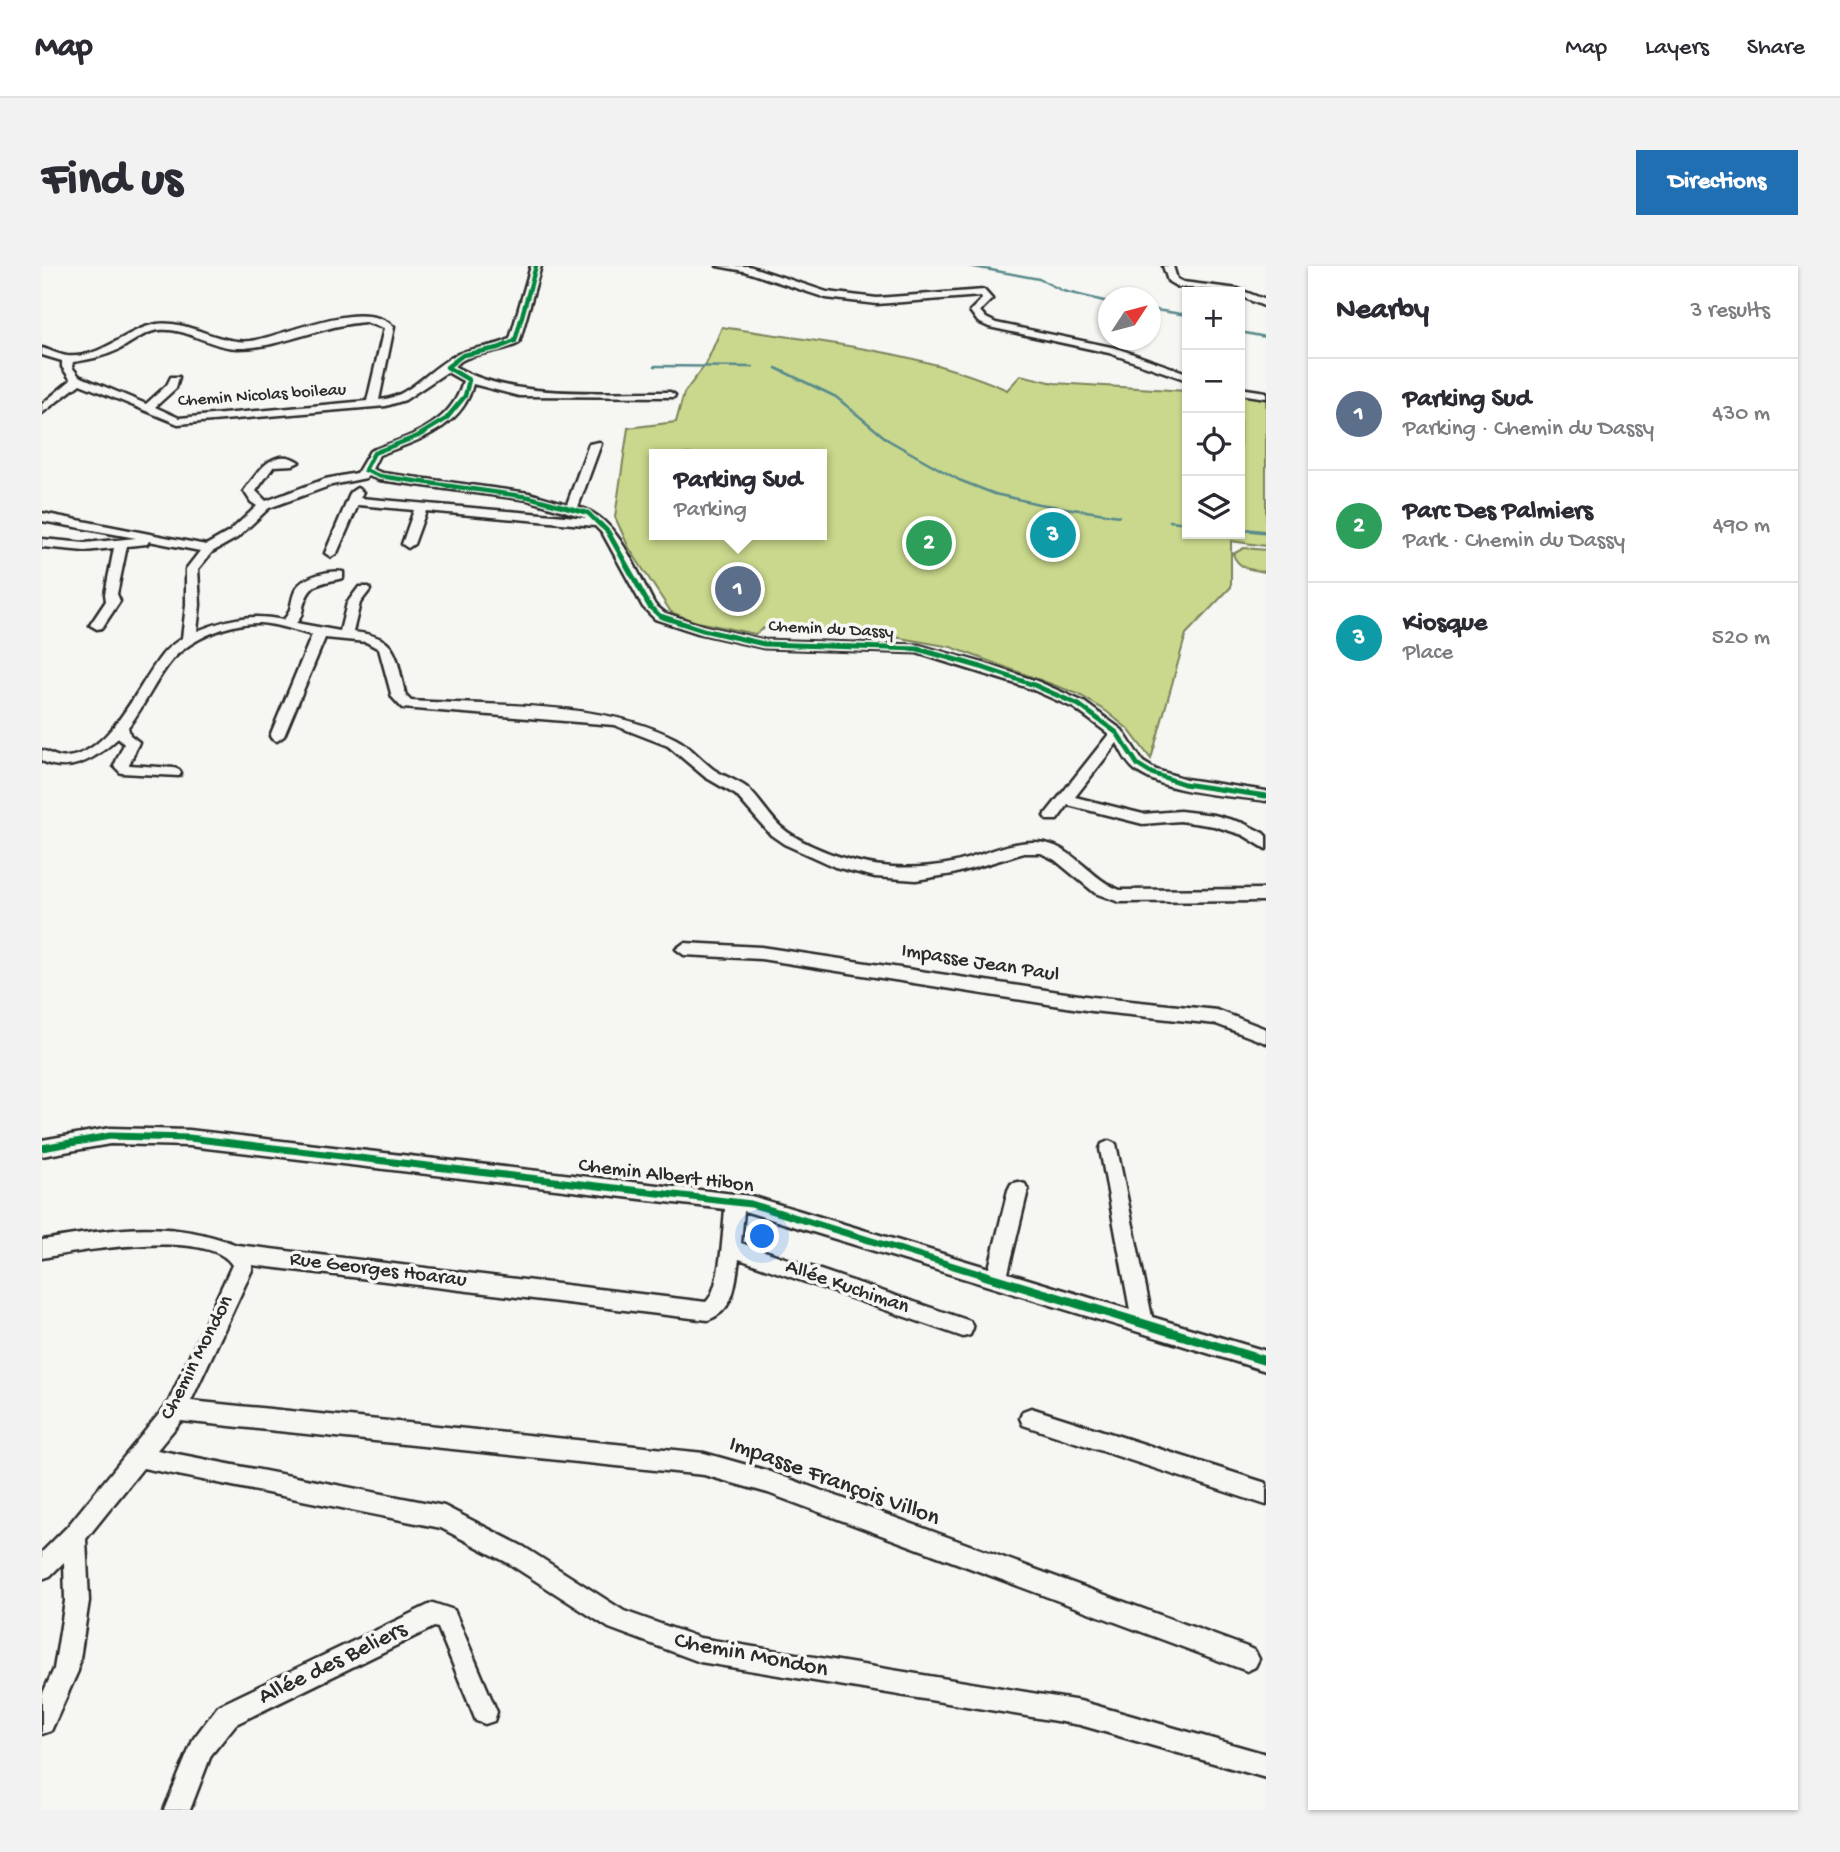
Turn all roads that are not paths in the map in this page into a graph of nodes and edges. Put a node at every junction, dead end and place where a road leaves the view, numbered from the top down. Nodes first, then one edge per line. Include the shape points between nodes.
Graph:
1 (536, 266) edge
2 (722, 266) edge
3 (1168, 266) edge
4 (1196, 287) edge
5 (1245, 295) edge
6 (1266, 304) edge
7 (42, 351) edge
8 (68, 359) junction
9 (447, 367) junction
10 (1182, 375) edge
11 (79, 379) junction
12 (175, 379) dead end
13 (469, 380) junction
14 (1245, 392) edge
15 (670, 395) dead end
16 (1266, 395) edge
17 (372, 405) junction
18 (147, 409) junction
19 (42, 410) edge
20 (595, 444) dead end
21 (293, 461) dead end
22 (364, 473) junction
23 (354, 501) junction
24 (265, 505) junction
25 (572, 506) junction
26 (421, 507) junction
27 (42, 517) edge
28 (600, 523) junction
29 (156, 538) junction
30 (42, 543) edge
31 (121, 544) junction
32 (408, 544) dead end
33 (208, 549) junction
34 (331, 553) dead end
35 (338, 575) dead end
36 (364, 590) dead end
37 (287, 624) junction
38 (97, 625) dead end
39 (320, 633) junction
40 (345, 636) junction
41 (188, 639) junction
42 (120, 725) junction
43 (1117, 733) junction
44 (277, 736) dead end
45 (42, 755) edge
46 (174, 772) dead end
47 (1266, 779) edge
48 (1184, 785) junction
49 (1266, 796) edge
50 (1064, 799) junction
51 (1052, 816) dead end
52 (1174, 822) junction
53 (1266, 844) edge
54 (1266, 895) edge
55 (684, 949) dead end
56 (1266, 1036) edge
57 (42, 1148) edge
58 (1109, 1149) dead end
59 (1018, 1190) dead end
60 (735, 1202) junction
61 (731, 1248) junction
62 (42, 1249) edge
63 (236, 1254) junction
64 (996, 1280) junction
65 (1143, 1323) junction
66 (963, 1328) dead end
67 (1266, 1361) edge
68 (176, 1410) junction
69 (1031, 1419) dead end
70 (138, 1457) junction
71 (1266, 1494) edge
72 (75, 1535) junction
73 (42, 1568) edge
74 (1247, 1659) dead end
75 (485, 1712) dead end
76 (42, 1722) edge
77 (1266, 1766) edge
78 (177, 1810) edge

1 - 9 street via 515,341 458,355
2 - 10 street via 745,268 826,295 877,301 984,293 987,299 976,315 993,325 1112,350
3 - 4 street via 1173,281
5 - 6 street
7 - 8 street
8 - 11 street via 71,375
8 - 17 street via 107,350 138,332 160,327 242,345 321,325 372,319 388,327
9 - 13 street
9 - 17 street, Chemin Nicolas boileau via 401,398
11 - 18 street, Chemin Nicolas boileau
11 - 19 street
12 - 18 street
13 - 15 street via 519,393
13 - 22 street via 448,418 424,434 374,453
14 - 16 street
17 - 18 street, Chemin Nicolas boileau via 188,422
20 - 25 street
21 - 24 street via 270,464 250,491
22 - 23 street
22 - 24 street
22 - 25 street, Chemin du Dassy
23 - 26 street
23 - 34 street
24 - 33 street via 233,536
25 - 28 street, Chemin du Dassy
26 - 28 street
26 - 32 street
27 - 29 street
28 - 43 street, Chemin du Dassy via 650,607 660,616 764,643 918,649 1034,685 1079,705
29 - 31 street
29 - 33 street
30 - 31 street
31 - 38 street via 113,601
33 - 41 street via 192,569
35 - 37 street via 302,589 295,618
36 - 40 street via 354,603
37 - 39 street
37 - 41 street via 248,619
39 - 40 street
39 - 44 street
40 - 54 street via 383,644 399,697 407,705 592,717 617,721 673,743 710,774 741,791 766,822 789,840 858,869 916,874 1033,848 1052,850 1101,889 1119,896
41 - 42 street via 166,658 139,704
42 - 45 street via 81,759 54,762
42 - 46 street via 124,737 132,742 121,766
43 - 48 street, Chemin du Dassy via 1138,765
43 - 50 street
47 - 49 street
48 - 49 street, Chemin du Dassy
48 - 52 street
50 - 51 street
50 - 52 street via 1143,820
52 - 53 street via 1233,826
55 - 56 street, Impasse Jean Paul via 761,953 1092,1004 1217,1017
57 - 60 street, Chemin Albert Hibon via 110,1136 189,1138
58 - 65 street
59 - 64 street
60 - 61 street
60 - 64 street, Chemin Albert Hibon
61 - 63 street, Rue Georges Hoarau via 721,1299 708,1311
61 - 66 street, Allée Kuchiman
62 - 63 street, Rue Georges Hoarau via 154,1234 195,1239
63 - 68 street, Chemin Mondon via 242,1270
64 - 65 street, Chemin Albert Hibon
65 - 67 street, Chemin Albert Hibon
68 - 70 street, Chemin Mondon
68 - 74 street, Impasse François Villon via 704,1464 768,1482
69 - 71 street
70 - 72 street, Chemin Mondon
70 - 77 street, Chemin Mondon via 444,1517 516,1555 617,1620 700,1650 1080,1713
72 - 73 street, Chemin Mondon
72 - 76 street via 78,1601 66,1671
75 - 78 street, Allée des Beliers via 446,1618 433,1615 227,1715 205,1741

